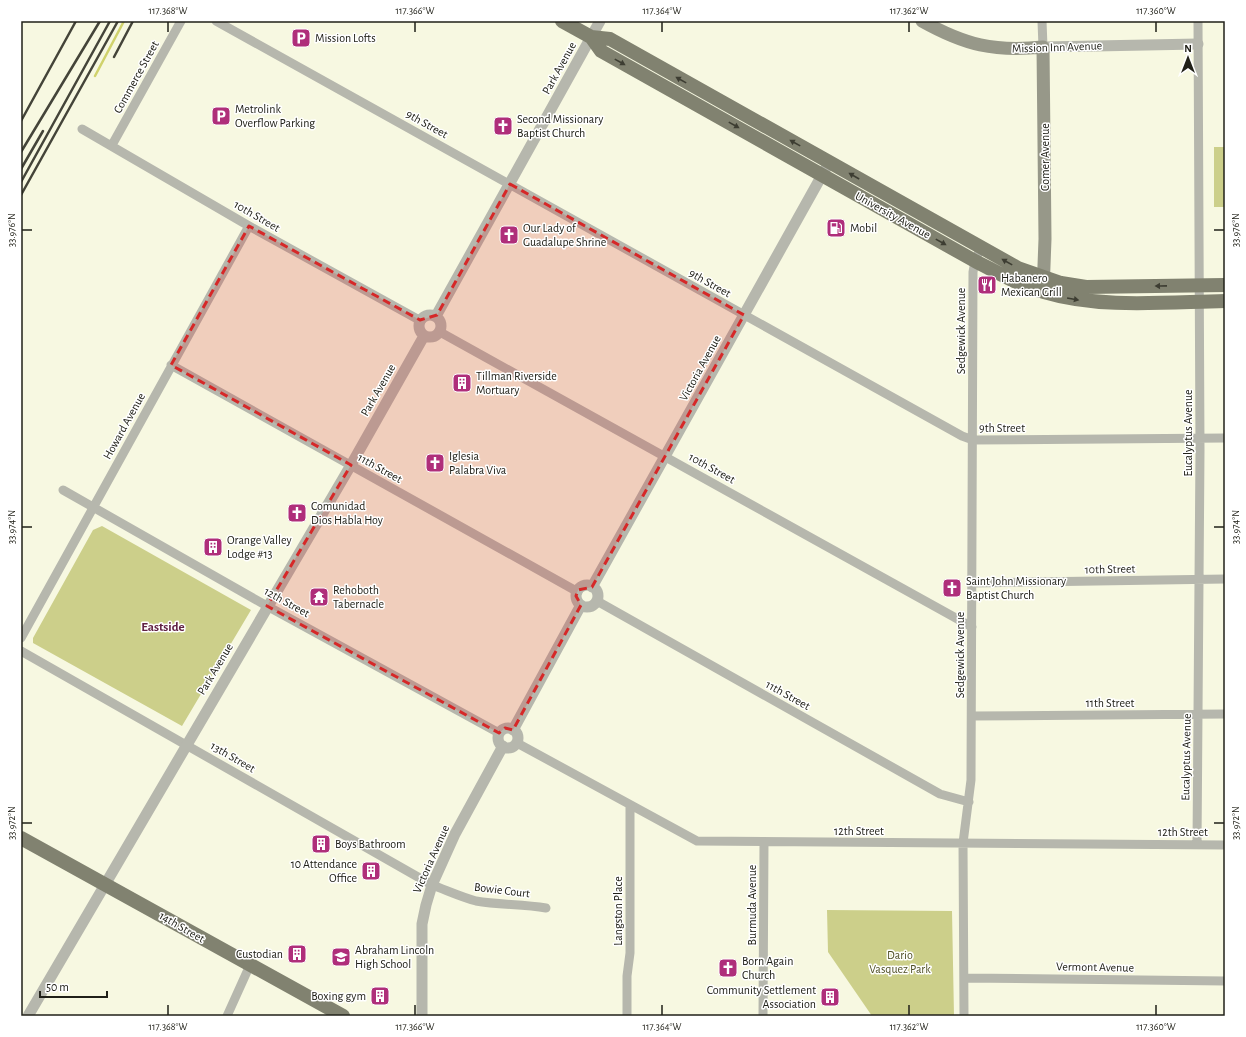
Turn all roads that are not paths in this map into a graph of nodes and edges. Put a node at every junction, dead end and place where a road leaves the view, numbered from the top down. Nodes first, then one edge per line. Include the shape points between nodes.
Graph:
1 (181, 21) edge
2 (216, 21) edge
3 (562, 21) edge
4 (600, 21) edge
5 (922, 21) edge
6 (1042, 21) edge
7 (1198, 21) edge
8 (591, 37) junction
9 (1198, 44) junction
10 (1043, 47) junction
11 (82, 129) dead end
12 (112, 145) junction
13 (829, 162) junction
14 (822, 175) junction
15 (510, 184) junction
16 (249, 226) junction
17 (980, 247) junction
18 (975, 261) junction
19 (1044, 278) junction
20 (1200, 285) junction
21 (1225, 285) edge
22 (1042, 292) junction
23 (1200, 301) junction
24 (1225, 301) edge
25 (744, 315) junction
26 (436, 316) junction
27 (421, 321) junction
28 (440, 332) junction
29 (424, 336) junction
30 (171, 365) junction
31 (1225, 438) edge
32 (1200, 439) junction
33 (973, 440) junction
34 (666, 456) junction
35 (351, 465) junction
36 (63, 490) dead end
37 (94, 507) junction
38 (1225, 579) edge
39 (1199, 580) junction
40 (972, 583) junction
41 (592, 587) junction
42 (578, 592) junction
43 (597, 602) junction
44 (581, 605) junction
45 (267, 606) junction
46 (972, 627) junction
47 (21, 638) edge
48 (21, 651) edge
49 (1199, 714) junction
50 (1225, 714) edge
51 (972, 716) junction
52 (513, 730) junction
53 (499, 733) junction
54 (517, 743) junction
55 (186, 744) junction
56 (503, 746) junction
57 (969, 802) junction
58 (630, 805) junction
59 (21, 838) edge
60 (764, 842) junction
61 (963, 843) junction
62 (1197, 844) junction
63 (1225, 845) edge
64 (105, 883) junction
65 (432, 885) junction
66 (546, 908) dead end
67 (250, 965) junction
68 (964, 978) junction
69 (1225, 981) edge
70 (28, 1016) edge
71 (227, 1016) edge
72 (343, 1016) edge
73 (422, 1016) edge
74 (627, 1016) edge
75 (763, 1016) edge
76 (964, 1016) edge

1 - 12 street, Commerce Street
2 - 15 street, 9th Street
3 - 8 main road, University Avenue
4 - 8 street, Park Avenue
5 - 10 main road, Mission Inn Avenue via 949,36 987,47
6 - 10 street, Comer Avenue
7 - 9 street, Eucalyptus Avenue
13 -> 8 main road, University Avenue via 610,40
8 -> 14 main road, University Avenue via 601,51
8 - 15 street, Park Avenue
9 - 10 street, Mission Inn Avenue
9 - 20 street, Eucalyptus Avenue
10 - 19 main road, Comer Avenue
11 - 12 street, 10th Street
12 - 16 street, 10th Street
13 - 14 street, Victoria Avenue
17 -> 13 main road, University Avenue
14 -> 18 main road, University Avenue
14 - 25 street, Victoria Avenue
15 - 25 street, 9th Street
15 - 26 street, Park Avenue
16 - 27 street, 10th Street
16 - 30 street, Howard Avenue
17 - 18 street, Sedgewick Avenue
19 -> 17 main road, University Avenue via 1018,268
18 - 22 main road, University Avenue
18 - 33 street, Sedgewick Avenue
20 -> 19 main road, University Avenue via 1086,286
19 - 22 main road, Comer Avenue
20 - 21 main road, University Avenue
20 - 23 street, Eucalyptus Avenue
22 -> 23 main road, University Avenue via 1105,302
23 - 24 main road, University Avenue
23 - 32 street, Eucalyptus Avenue
25 - 33 street, 9th Street
25 - 34 street, Victoria Avenue
26 - 27 street via 428,315
26 - 28 street via 441,324
27 - 29 street via 420,329
28 - 29 street via 434,336
28 - 34 street, 10th Street
29 - 35 street, Park Avenue
30 - 35 street, 11th Street
30 - 37 street, Howard Avenue
31 - 32 street, 9th Street
32 - 33 street, 9th Street
32 - 39 street, Eucalyptus Avenue
33 - 40 street, Sedgewick Avenue
34 - 41 street, Victoria Avenue
34 - 46 street, 10th Street
35 - 42 street, 11th Street
35 - 45 street, Park Avenue
36 - 37 street, 12th Street
37 - 45 street, 12th Street
37 - 47 street, Howard Avenue
38 - 39 street, 10th Street
39 - 40 street, 10th Street
39 - 49 street, Eucalyptus Avenue
40 - 46 street, Sedgewick Avenue
41 - 42 street via 584,586
41 - 43 street via 598,594
42 - 44 street via 577,600
43 - 44 street via 588,607
43 - 57 street, 11th Street via 940,794
44 - 52 street
45 - 53 street, 12th Street
45 - 55 street, Park Avenue
46 - 51 street, Sedgewick Avenue
48 - 55 street, 13th Street
49 - 50 street, 11th Street
49 - 51 street, 11th Street
49 - 62 street, Eucalyptus Avenue
51 - 57 street, Sedgewick Avenue
52 - 53 street via 505,728
52 - 54 street via 517,734
53 - 56 street via 498,740
54 - 56 street via 511,748
54 - 58 street, 12th Street
55 - 64 street, Park Avenue
55 - 65 street, 13th Street
56 - 65 street, Victoria Avenue via 455,834
57 - 61 street, Sedgewick Avenue
58 - 60 street, 12th Street via 697,841
58 - 74 street, Langston Place via 630,953
59 - 64 main road, 14th Street
60 - 61 street, 12th Street
60 - 75 street, Burmuda Avenue
61 - 62 street, 12th Street
61 - 68 street, Sedgewick Avenue
62 - 63 street, 12th Street
64 - 67 main road, 14th Street
64 - 70 street, Park Avenue
65 - 66 street, Bowie Court via 475,900
65 - 73 street, Victoria Avenue via 422,924
67 - 71 street
67 - 72 main road, 14th Street
68 - 69 street, Vermont Avenue
68 - 76 street, Sedgewick Avenue

